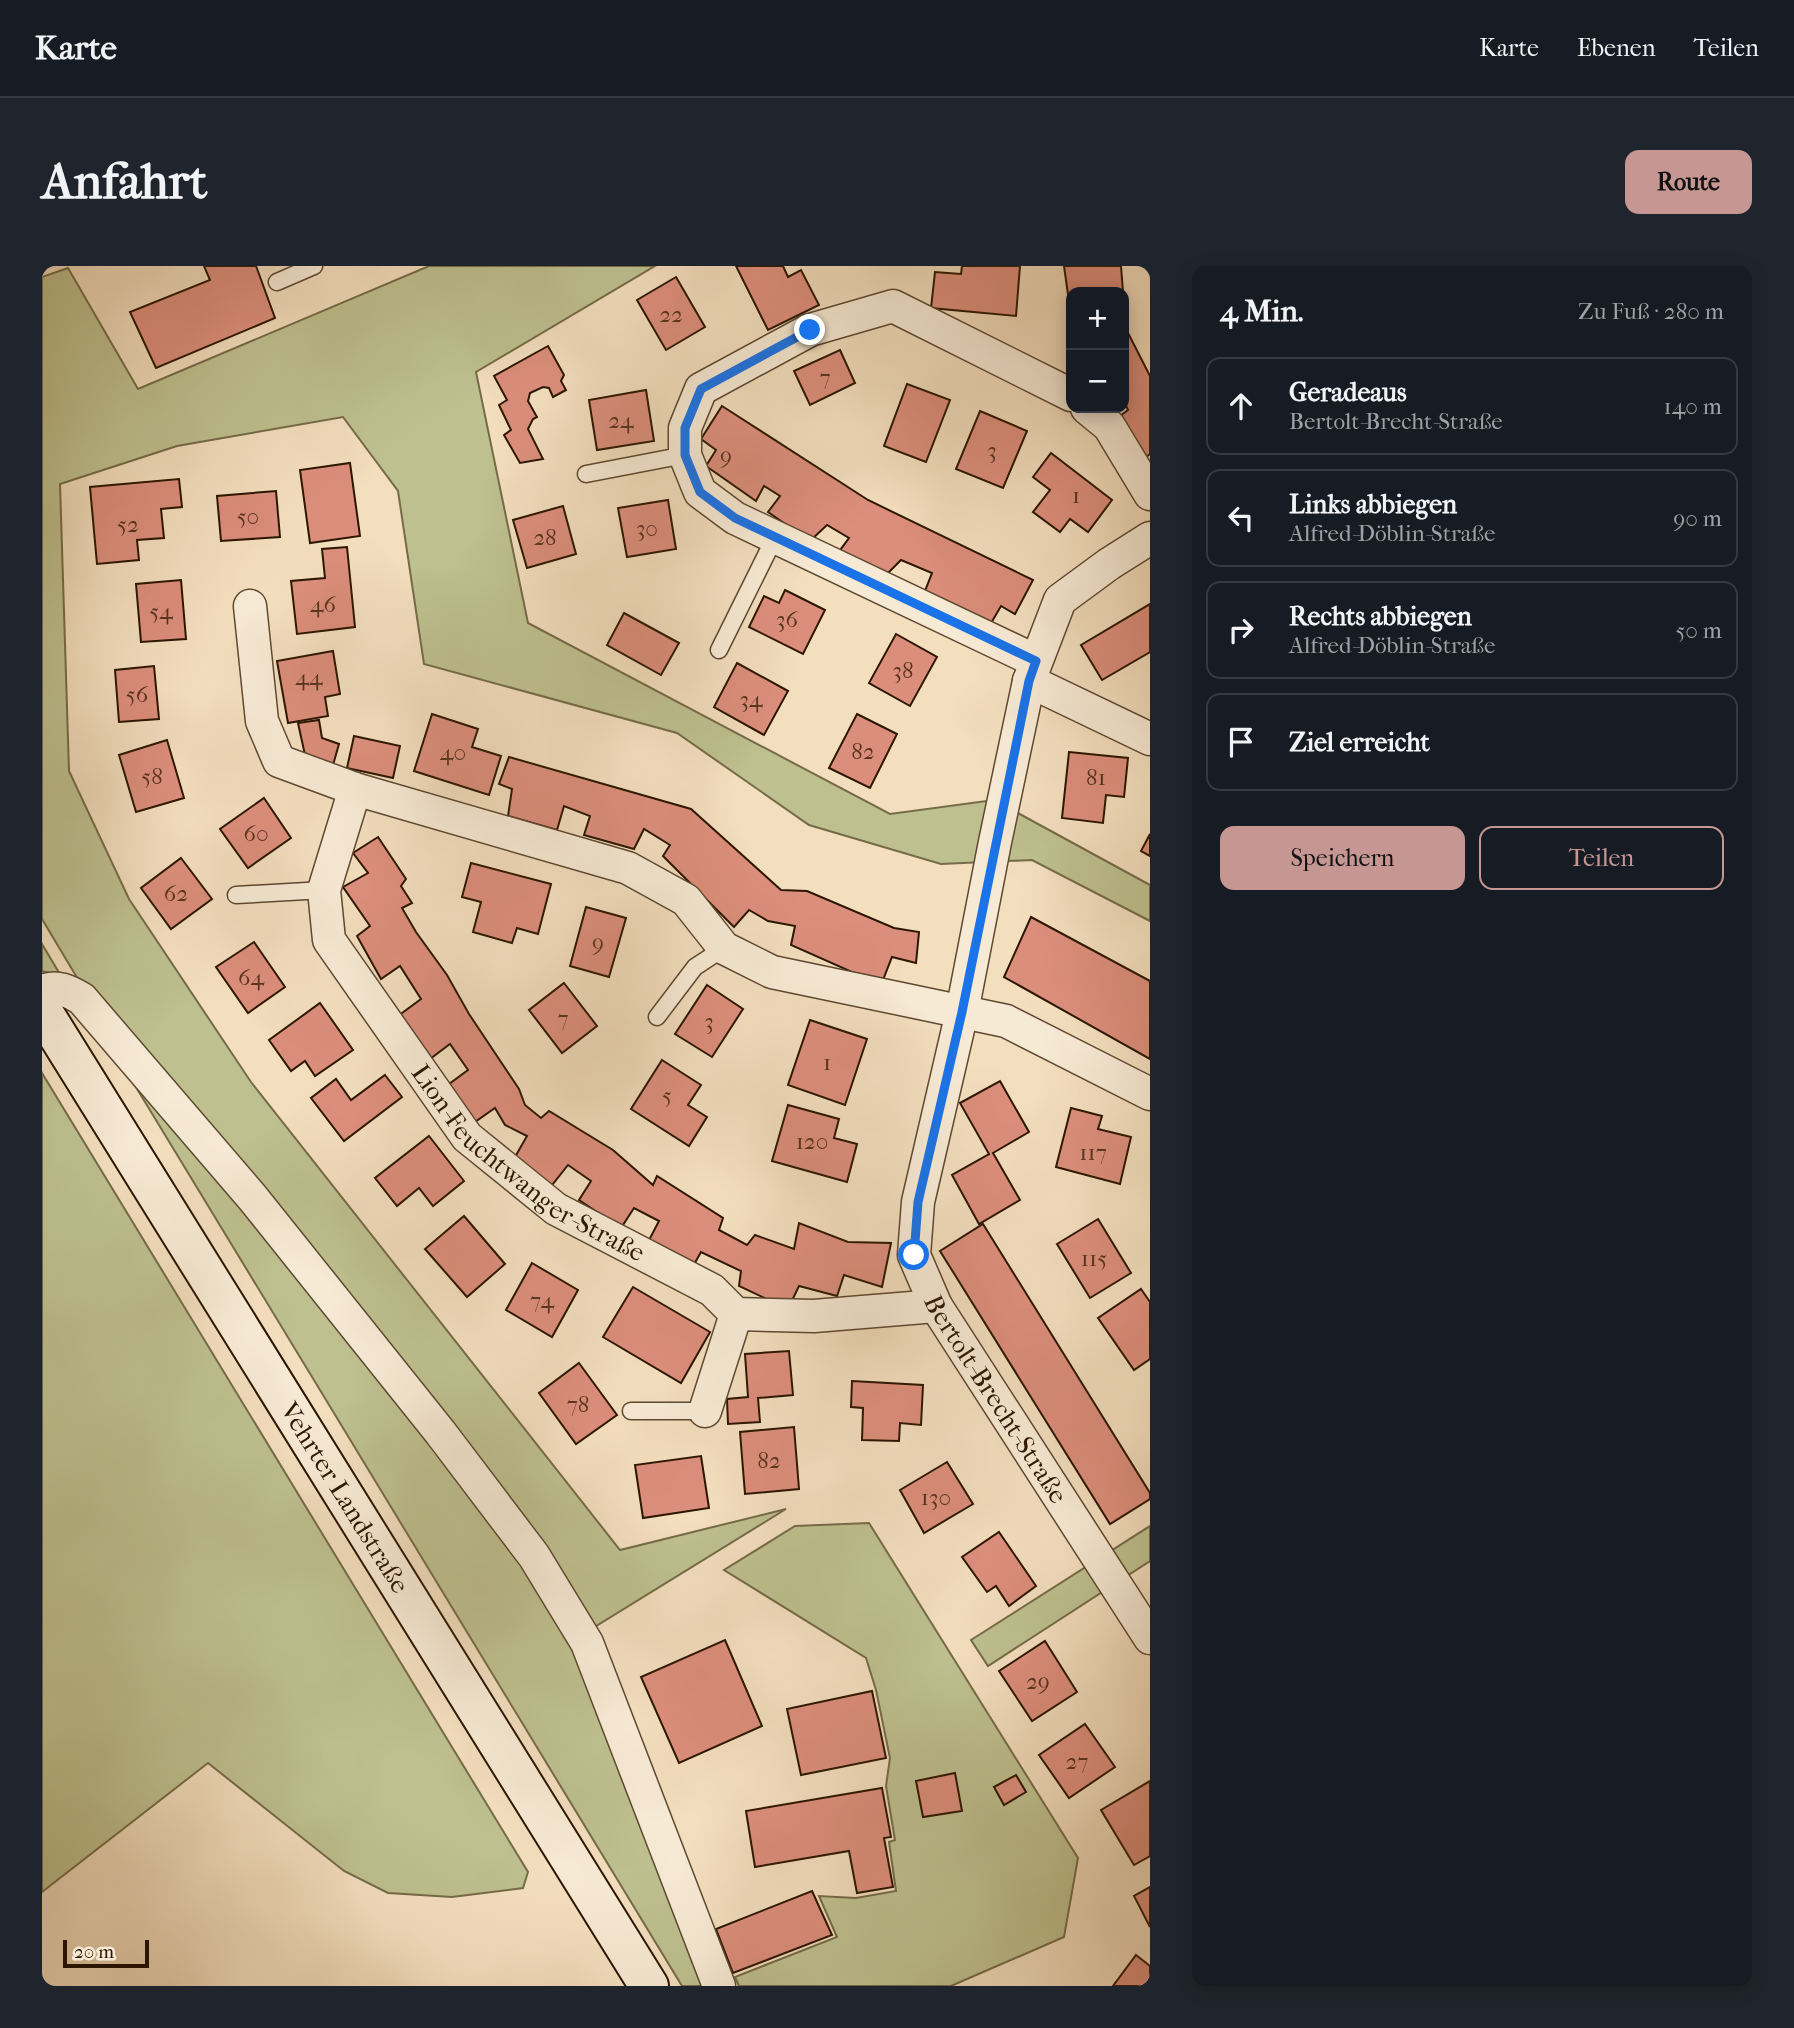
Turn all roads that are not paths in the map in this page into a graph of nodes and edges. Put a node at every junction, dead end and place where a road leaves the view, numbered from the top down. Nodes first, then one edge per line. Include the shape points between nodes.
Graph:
1 (314, 266) edge
2 (277, 282) dead end
3 (1066, 392) edge
4 (1093, 413) edge
5 (685, 455) junction
6 (586, 474) dead end
7 (1150, 494) edge
8 (775, 537) junction
9 (1150, 538) edge
10 (250, 606) dead end
11 (719, 650) dead end
12 (1033, 671) junction
13 (1150, 739) edge
14 (355, 789) junction
15 (324, 890) junction
16 (236, 895) dead end
17 (724, 948) junction
18 (42, 991) edge
19 (42, 1010) edge
20 (962, 1012) junction
21 (657, 1017) dead end
22 (1150, 1094) edge
23 (936, 1306) junction
24 (736, 1314) junction
25 (631, 1411) dead end
26 (705, 1411) joint
27 (1150, 1638) edge
28 (649, 1986) edge
29 (719, 1986) edge

1 - 2 lane
3 - 5 street via 893,306 810,330 701,389 685,428
4 - 7 street via 1109,426
5 - 6 lane
5 - 8 street via 700,492 735,518
8 - 11 lane
8 - 12 street
9 - 12 street, Bertolt-Brecht-Straße via 1060,600
10 - 14 street via 262,721 279,761
12 - 13 street
12 - 20 street, Bertolt-Brecht-Straße
14 - 15 street, Lion-Feuchtwanger-Straße
14 - 17 street via 628,868 687,900
15 - 16 lane
15 - 24 street, Lion-Feuchtwanger-Straße via 329,940 467,1137 556,1209 712,1290
17 - 20 street via 772,972
17 - 21 lane via 695,967
18 - 29 street via 64,989 82,999 252,1197 534,1556 587,1643
19 - 28 main road, Vehrter Landstraße
20 - 22 street via 1006,1021
20 - 23 street, Bertolt-Brecht-Straße via 918,1202 914,1255
23 - 24 street via 814,1316
23 - 27 street, Bertolt-Brecht-Straße
24 - 26 street
25 - 26 lane

